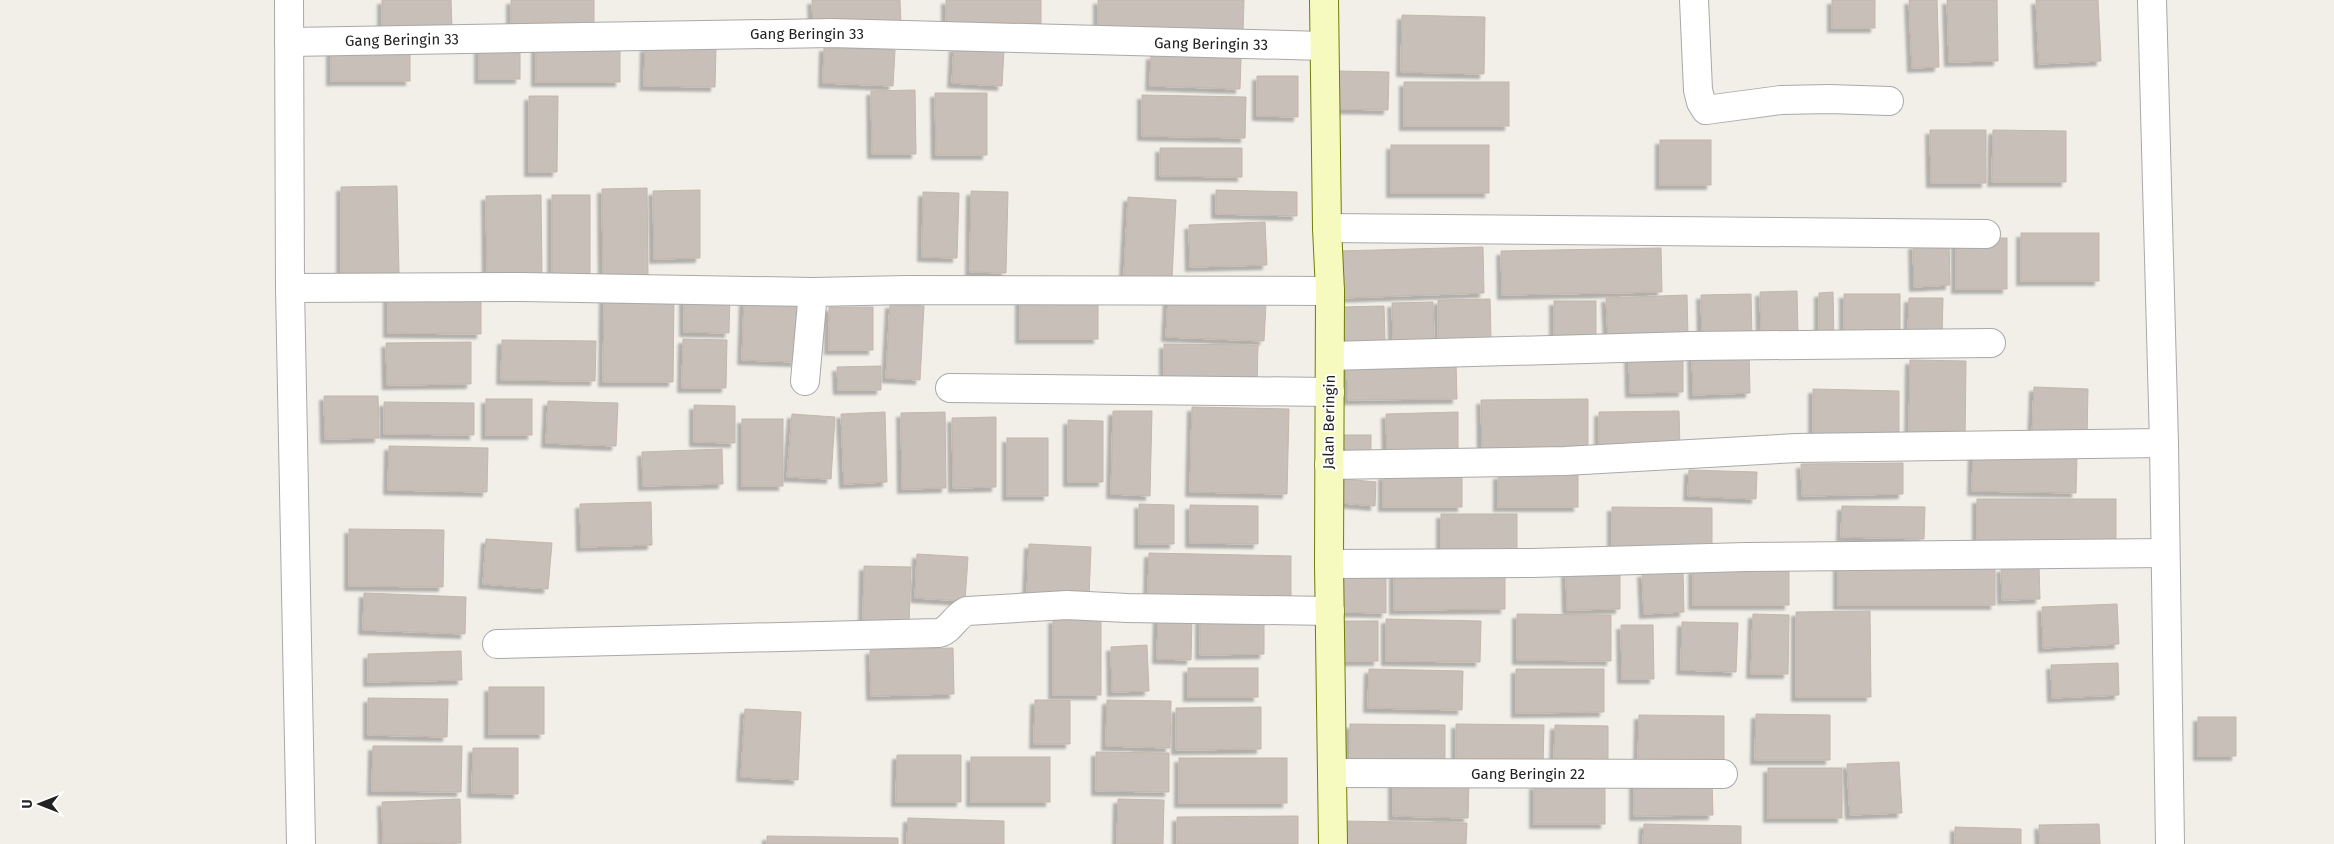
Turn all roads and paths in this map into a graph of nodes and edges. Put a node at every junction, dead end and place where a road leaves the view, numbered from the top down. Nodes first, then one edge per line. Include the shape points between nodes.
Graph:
1 (289, 0) edge
2 (1324, 0) edge
3 (1694, 0) edge
4 (2152, 0) edge
5 (289, 42) junction
6 (1324, 46) junction
7 (1889, 101) dead end
8 (1327, 228) junction
9 (1986, 234) dead end
10 (290, 288) junction
11 (1330, 291) junction
12 (813, 292) junction
13 (1991, 343) dead end
14 (1330, 356) junction
15 (805, 381) dead end
16 (950, 388) dead end
17 (1330, 392) junction
18 (2164, 443) junction
19 (1329, 466) junction
20 (2165, 553) junction
21 (1329, 564) junction
22 (1330, 611) junction
23 (497, 644) dead end
24 (1332, 773) junction
25 (1723, 774) dead end
26 (301, 844) edge
27 (1333, 844) edge
28 (2170, 844) edge

1 - 5 street
2 - 6 street, Jalan Beringin
3 - 7 street via 1698,90 1706,110 1781,100
4 - 18 street
5 - 6 street, Gang Beringin 33 via 831,33
5 - 10 street
6 - 8 street, Jalan Beringin
8 - 9 street
8 - 11 street, Jalan Beringin
10 - 12 street via 522,287
10 - 26 street
11 - 12 street
11 - 14 street, Jalan Beringin
12 - 15 street
13 - 14 street via 1692,346
14 - 17 street, Jalan Beringin
16 - 17 street
17 - 19 street, Jalan Beringin
18 - 19 street via 1797,448 1556,461
18 - 20 street
19 - 21 street, Jalan Beringin
20 - 21 street
20 - 28 street
21 - 22 street, Jalan Beringin
22 - 23 street via 1029,605 967,611 958,615 946,632 939,633
22 - 24 street, Jalan Beringin
24 - 25 street, Gang Beringin 22
24 - 27 street, Jalan Beringin

